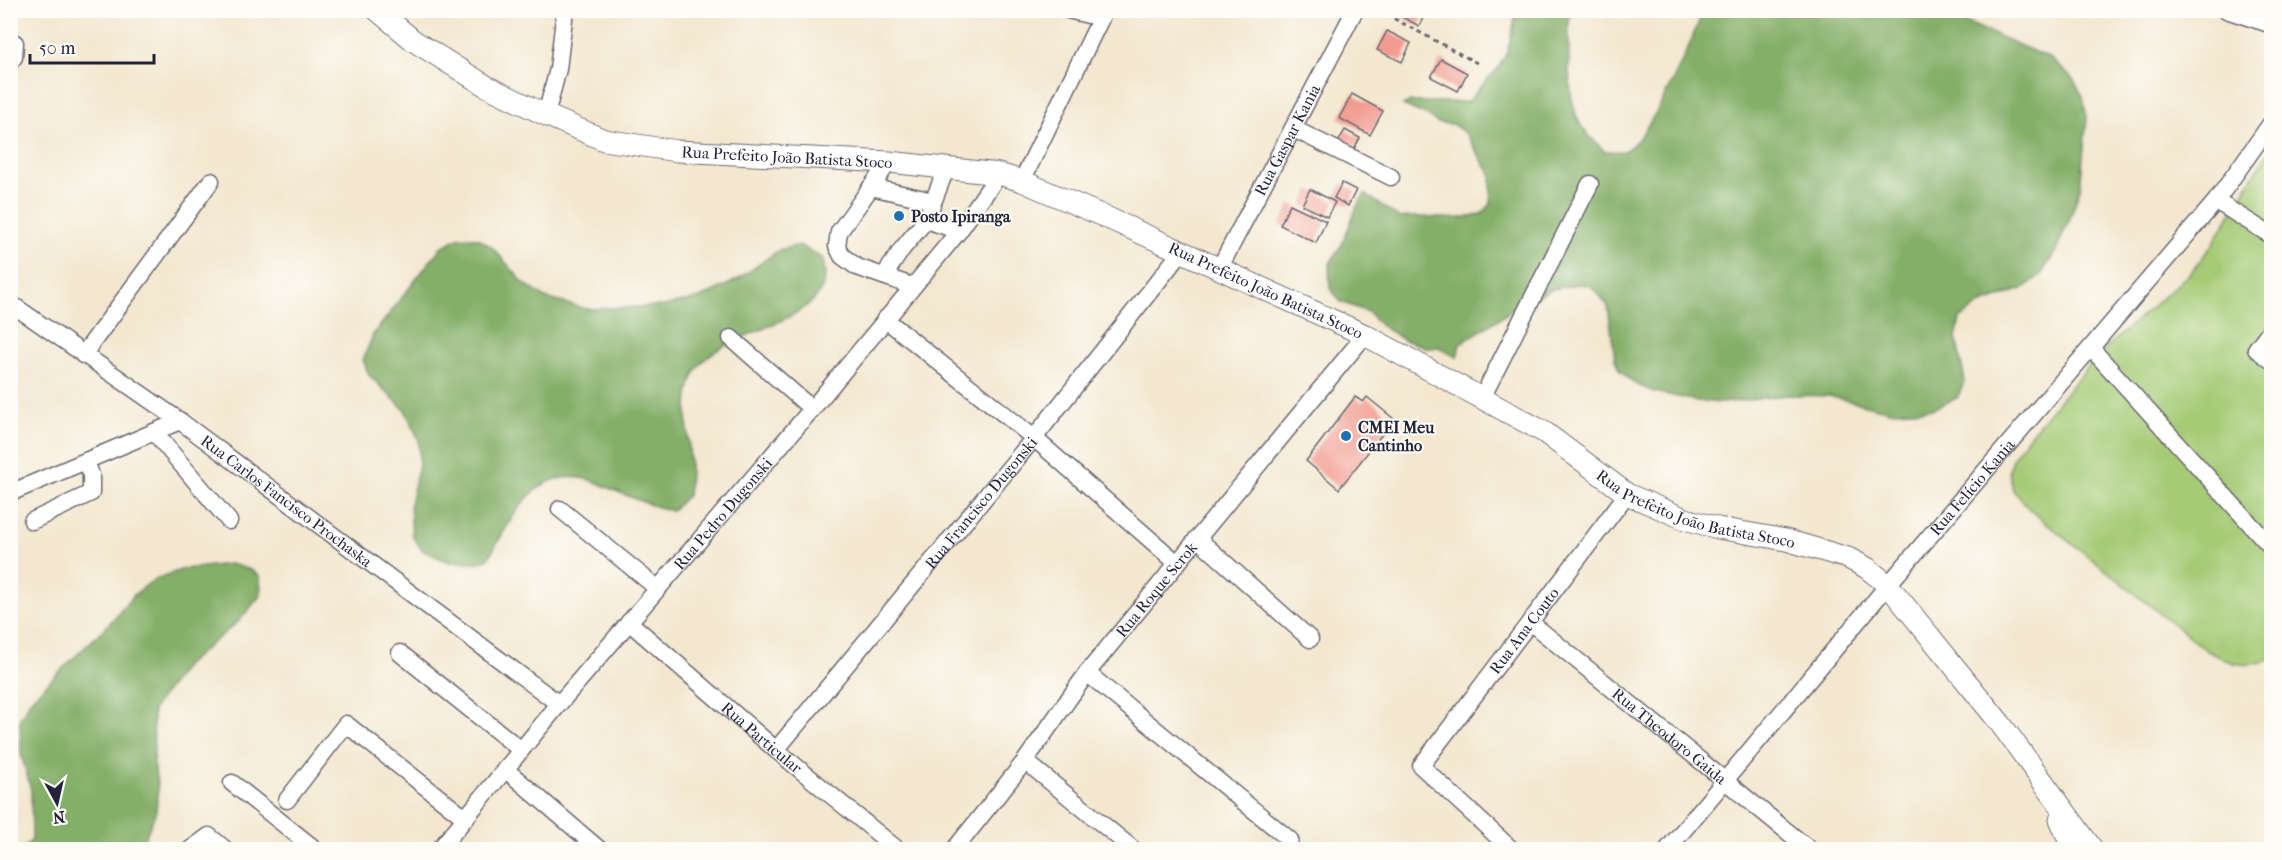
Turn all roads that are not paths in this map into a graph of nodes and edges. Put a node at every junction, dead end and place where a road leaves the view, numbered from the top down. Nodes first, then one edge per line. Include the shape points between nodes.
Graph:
1 (377, 10) edge
2 (565, 10) edge
3 (1068, 10) edge
4 (1355, 10) edge
5 (2226, 10) edge
6 (2252, 15) edge
7 (2271, 25) edge
8 (10, 40) edge
9 (10, 62) edge
10 (546, 115) junction
11 (2271, 122) edge
12 (1294, 129) junction
13 (889, 162) junction
14 (946, 169) junction
15 (999, 174) junction
16 (1390, 177) dead end
17 (211, 181) dead end
18 (1022, 181) junction
19 (1590, 184) dead end
20 (871, 186) junction
21 (933, 201) junction
22 (2216, 201) junction
23 (926, 220) junction
24 (959, 231) junction
25 (2271, 236) edge
26 (1181, 252) junction
27 (1219, 269) junction
28 (884, 276) junction
29 (912, 286) junction
30 (10, 303) edge
31 (885, 320) junction
32 (2271, 328) edge
33 (1365, 335) junction
34 (730, 338) dead end
35 (2091, 348) junction
36 (83, 355) junction
37 (2271, 361) edge
38 (1482, 398) junction
39 (812, 409) junction
40 (180, 421) junction
41 (154, 432) junction
42 (1034, 438) junction
43 (86, 461) junction
44 (10, 493) edge
45 (1627, 494) junction
46 (560, 509) dead end
47 (32, 521) dead end
48 (229, 521) dead end
49 (1197, 538) junction
50 (2271, 548) edge
51 (1177, 563) junction
52 (1888, 585) junction
53 (657, 588) junction
54 (629, 622) junction
55 (1530, 622) junction
56 (1310, 639) dead end
57 (400, 653) dead end
58 (1087, 674) junction
59 (559, 704) junction
60 (521, 750) junction
61 (776, 750) junction
62 (1024, 761) junction
63 (505, 769) junction
64 (1723, 782) junction
65 (232, 783) dead end
66 (2046, 785) junction
67 (287, 800) dead end
68 (465, 818) junction
69 (1290, 840) dead end
70 (190, 849) edge
71 (226, 849) edge
72 (316, 849) edge
73 (439, 849) edge
74 (600, 849) edge
75 (898, 849) edge
76 (954, 849) edge
77 (1134, 849) edge
78 (1512, 849) edge
79 (1667, 849) edge
80 (1810, 849) edge
81 (2073, 849) edge
82 (2093, 849) edge

1 - 10 main road, Rua Prefeito João Batista Stoco via 448,63
2 - 10 street via 558,69
3 - 18 street via 1101,18
4 - 12 street, Rua Gaspar Kania
5 - 6 street
6 - 7 street
8 - 9 street via 15,43
10 - 13 main road, Rua Prefeito João Batista Stoco via 604,140 677,151
11 - 22 street, Rua Felício Kania
12 - 16 street
12 - 27 street, Rua Gaspar Kania
13 - 14 main road, Rua Prefeito João Batista Stoco
13 - 20 street
14 - 15 main road, Rua Prefeito João Batista Stoco
14 - 21 street
15 - 18 main road, Rua Prefeito João Batista Stoco
15 - 24 street, Rua Pedro Dugonski
17 - 36 street
18 - 26 main road, Rua Prefeito João Batista Stoco
19 - 38 street
20 - 21 street
20 - 28 street via 839,232 837,246 842,256 857,267
21 - 23 street
22 - 25 street
22 - 35 street, Rua Felício Kania
23 - 24 street
23 - 28 street
24 - 29 street, Rua Pedro Dugonski
26 - 27 main road, Rua Prefeito João Batista Stoco
26 - 42 street, Rua Francisco Dugonski
27 - 33 main road, Rua Prefeito João Batista Stoco
28 - 29 street
29 - 31 street, Rua Pedro Dugonski
30 - 36 street, Rua Carlos Fancisco Prochaska
31 - 39 street, Rua Pedro Dugonski
31 - 42 street
32 - 37 street via 2256,349
33 - 38 main road, Rua Prefeito João Batista Stoco
33 - 49 street, Rua Roque Scrok
34 - 39 street
35 - 50 street
35 - 52 street, Rua Felício Kania
36 - 40 street, Rua Carlos Fancisco Prochaska
38 - 45 main road, Rua Prefeito João Batista Stoco via 1544,432
39 - 53 street, Rua Pedro Dugonski
40 - 41 street
40 - 59 street, Rua Carlos Fancisco Prochaska
41 - 43 street
41 - 48 street
42 - 51 street
42 - 61 street, Rua Francisco Dugonski
43 - 44 street
43 - 47 street via 91,493
45 - 52 main road, Rua Prefeito João Batista Stoco via 1685,519 1786,540 1848,558
45 - 55 street, Rua Ana Couto
46 - 53 street
49 - 51 street, Rua Roque Scrok
49 - 56 street
51 - 58 street, Rua Roque Scrok
52 - 64 street, Rua Felício Kania
52 - 66 main road, Rua Prefeito João Batista Stoco
53 - 54 street, Rua Pedro Dugonski
54 - 59 street, Rua Pedro Dugonski
54 - 61 street, Rua Particular
55 - 64 street, Rua Theodoro Gaida
55 - 78 street, Rua Ana Couto via 1421,766
57 - 60 street
58 - 62 street, Rua Roque Scrok
58 - 69 street
59 - 60 street, Rua Pedro Dugonski
60 - 63 street, Rua Pedro Dugonski
61 - 75 street, Rua Particular
62 - 76 street, Rua Roque Scrok
62 - 77 street
63 - 68 street, Rua Pedro Dugonski
63 - 74 street
64 - 79 street, Rua Felício Kania
64 - 80 street, Rua Theodoro Gaida
65 - 72 street
66 - 81 main road, Rua Prefeito João Batista Stoco
66 - 82 main road, Rua Prefeito João Batista Stoco
67 - 68 street via 346,724
68 - 73 street, Rua Pedro Dugonski
70 - 71 street via 209,836

